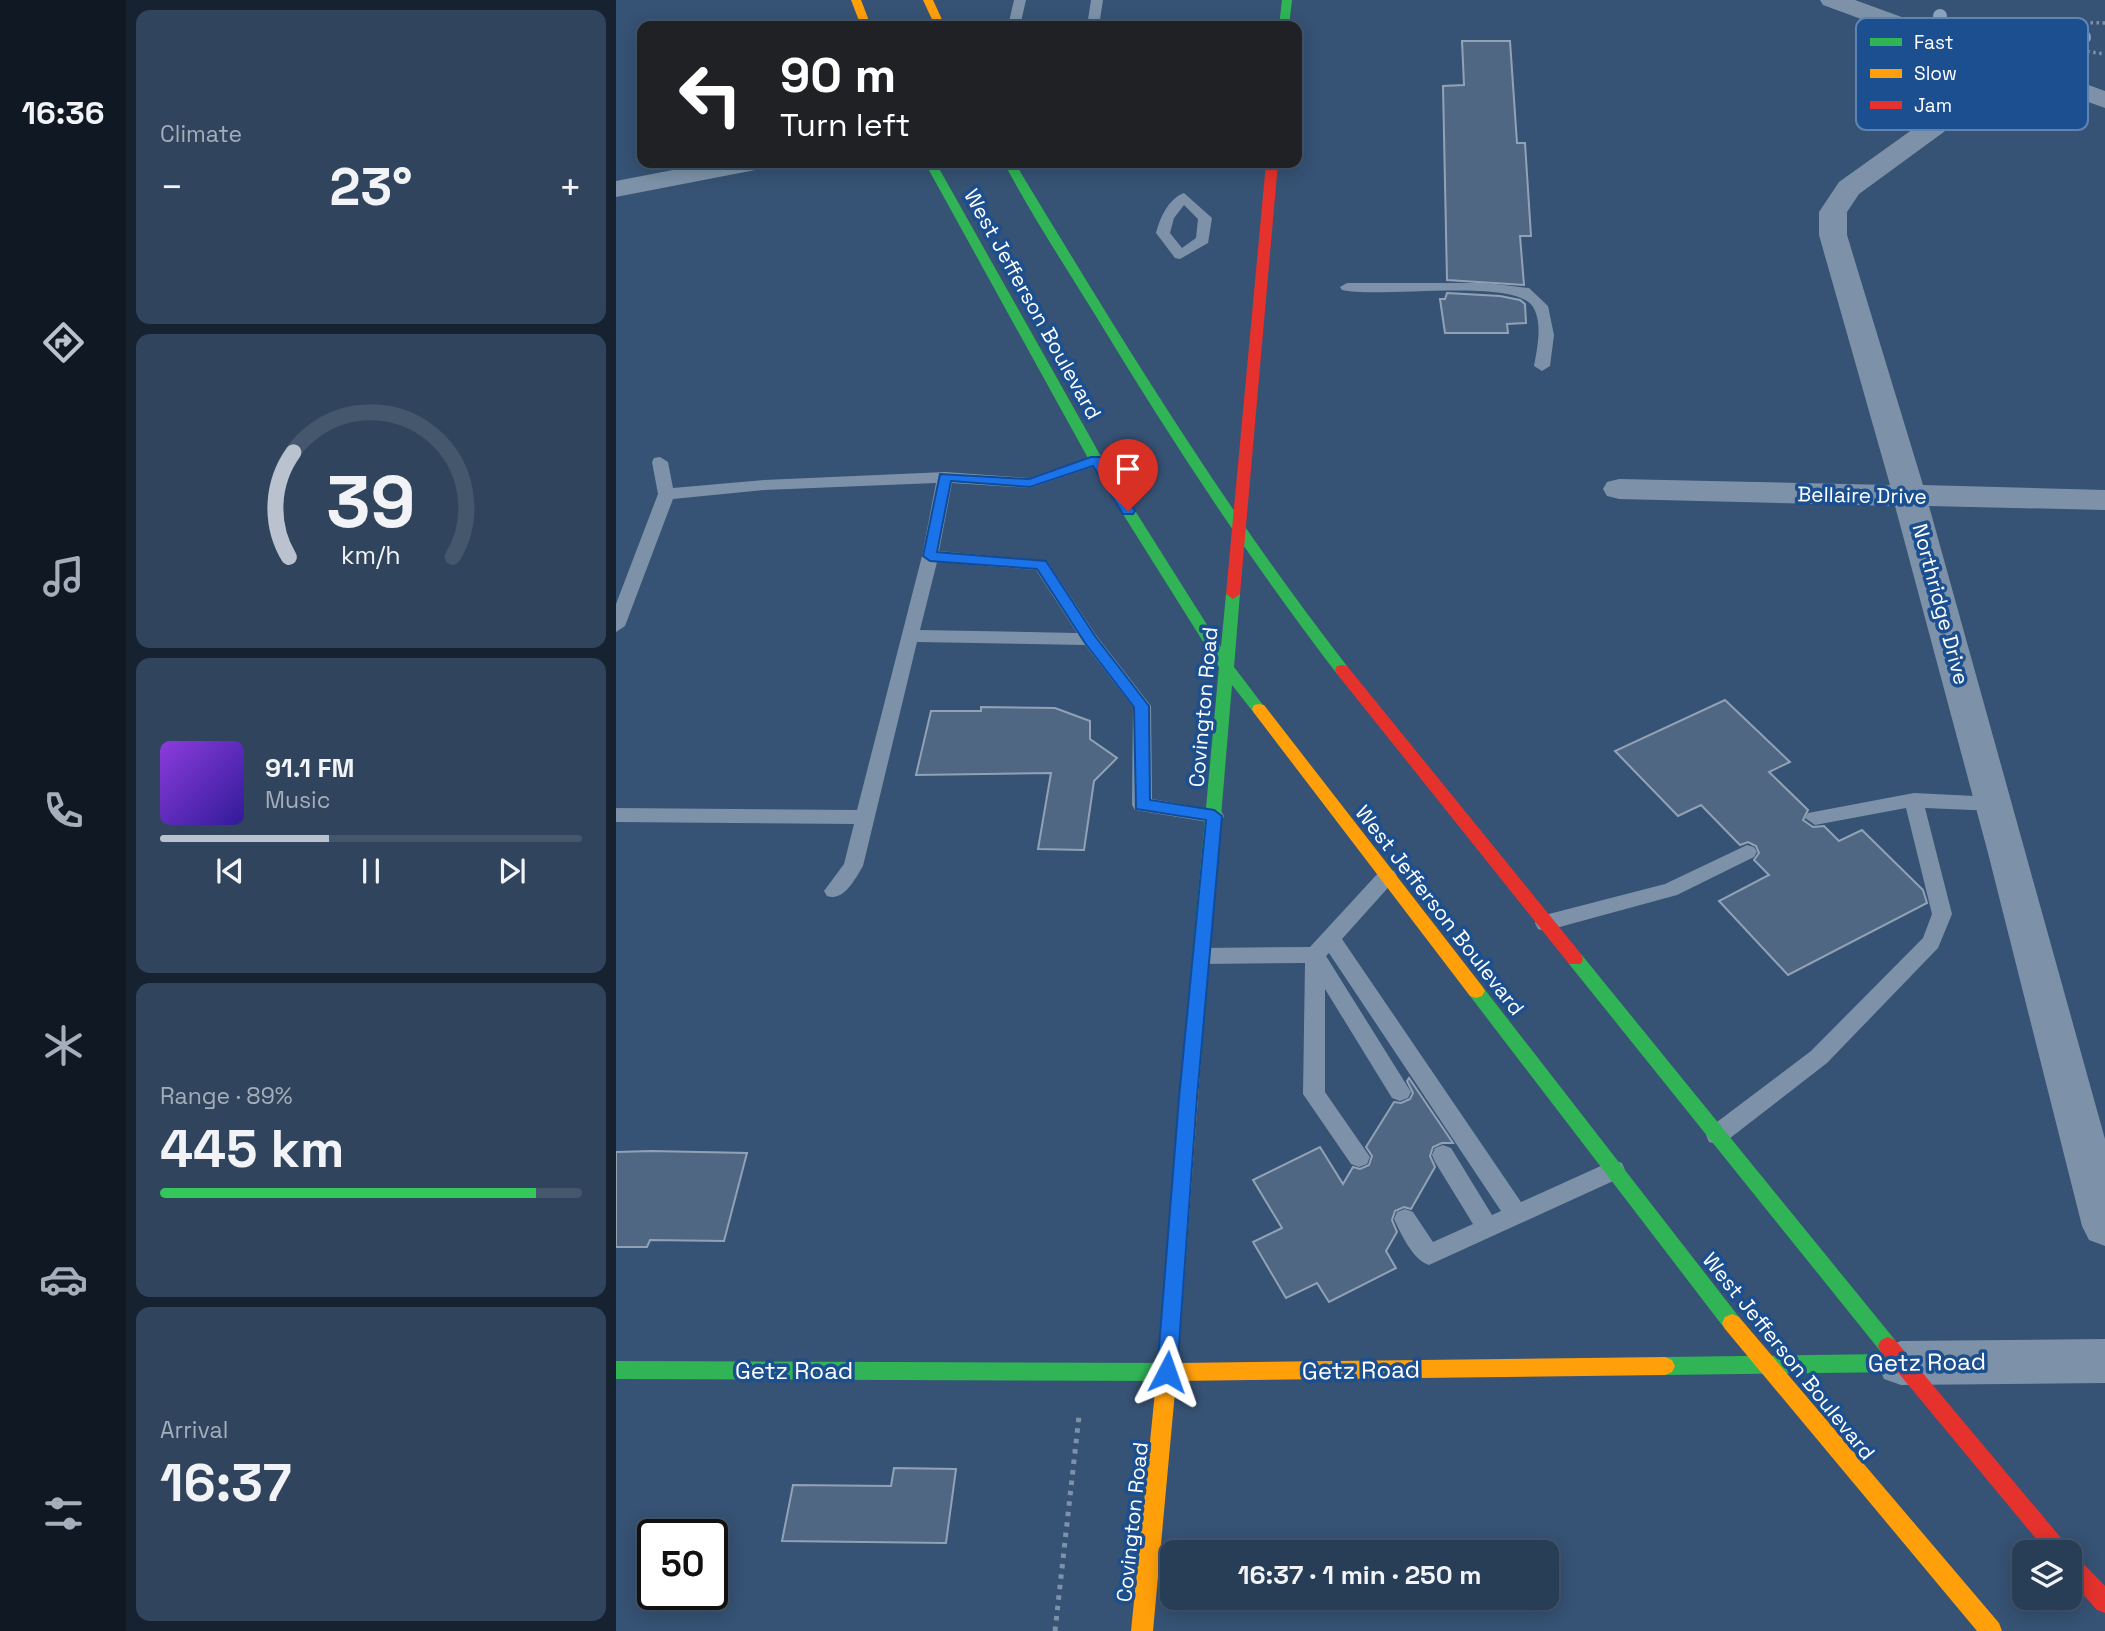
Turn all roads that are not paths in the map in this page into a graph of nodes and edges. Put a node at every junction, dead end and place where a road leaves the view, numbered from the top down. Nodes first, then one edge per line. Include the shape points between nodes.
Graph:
1 (856, 0) edge
2 (928, 0) edge
3 (1020, 0) edge
4 (1097, 0) edge
5 (1287, 0) edge
6 (1832, 0) edge
7 (1881, 18) edge
8 (864, 21) edge
9 (938, 21) edge
10 (1015, 21) edge
11 (1094, 21) edge
12 (1285, 21) edge
13 (2088, 94) edge
14 (2105, 100) edge
15 (1929, 130) edge
16 (724, 168) edge
17 (933, 168) edge
18 (1012, 168) edge
19 (1272, 168) edge
20 (616, 189) edge
21 (1347, 287) dead end
22 (1542, 366) dead end
23 (1096, 460) junction
24 (660, 462) dead end
25 (945, 477) junction
26 (1619, 489) dead end
27 (666, 494) junction
28 (1911, 496) junction
29 (2105, 500) edge
30 (1239, 527) junction
31 (930, 556) junction
32 (616, 625) edge
33 (909, 636) junction
34 (1090, 639) junction
35 (1227, 668) junction
36 (1914, 800) junction
37 (1995, 804) junction
38 (616, 814) edge
39 (1214, 816) junction
40 (865, 817) junction
41 (1815, 817) dead end
42 (1747, 852) dead end
43 (1387, 876) junction
44 (834, 891) dead end
45 (1545, 923) junction
46 (1330, 938) junction
47 (1315, 955) junction
48 (1202, 956) junction
49 (1401, 1092) dead end
50 (1717, 1135) junction
51 (1443, 1155) dead end
52 (1359, 1157) dead end
53 (1614, 1170) junction
54 (1516, 1214) junction
55 (1405, 1219) dead end
56 (2105, 1226) edge
57 (1488, 1228) junction
58 (2105, 1361) edge
59 (1901, 1363) junction
60 (1764, 1364) junction
61 (616, 1370) edge
62 (1167, 1372) junction
63 (2050, 1540) edge
64 (2082, 1577) edge
65 (2105, 1602) edge
66 (1142, 1631) edge
67 (1991, 1631) edge

1 - 8 main road
2 - 9 main road
3 - 10 lane
4 - 11 lane
5 - 12 main road
6 - 7 street
13 - 14 street
15 - 28 street, Northridge Drive via 1849,188 1833,212 1833,235
16 - 20 street
17 - 23 main road, West Jefferson Boulevard
18 - 30 main road via 1181,447
19 - 30 main road, Covington Road
21 - 22 lane via 1524,290 1541,306 1546,335
23 - 25 lane via 1030,483
23 - 35 main road, West Jefferson Boulevard
24 - 27 lane
25 - 27 lane
25 - 31 lane
26 - 28 street, Bellaire Drive
27 - 32 lane
28 - 29 street, Bellaire Drive
28 - 37 street, Northridge Drive
30 - 35 main road, Covington Road
30 - 45 main road via 1300,617
31 - 33 lane
31 - 34 lane via 1041,565
33 - 34 lane
33 - 40 lane
34 - 39 lane via 1142,706 1142,805
35 - 39 main road, Covington Road
35 - 43 main road, West Jefferson Boulevard
36 - 37 lane
36 - 41 lane
36 - 50 lane via 1942,914 1931,942 1819,1057
37 - 56 street, Northridge Drive
38 - 40 lane
39 - 48 main road, Covington Road
40 - 44 lane via 853,866
42 - 45 lane via 1670,890
43 - 46 lane
43 - 53 main road, West Jefferson Boulevard
45 - 50 main road
46 - 47 lane
46 - 54 lane
47 - 48 lane
47 - 49 lane
47 - 52 lane via 1314,1094
48 - 62 main road, Covington Road
50 - 59 main road
51 - 57 lane
53 - 54 lane
53 - 60 main road, West Jefferson Boulevard
54 - 57 lane
55 - 57 lane via 1429,1255
58 - 59 street, Getz Road
59 - 60 main road, Getz Road
59 - 63 main road
60 - 62 main road, Getz Road
60 - 67 main road, West Jefferson Boulevard
61 - 62 main road, Getz Road
62 - 66 main road, Covington Road
64 - 65 main road

